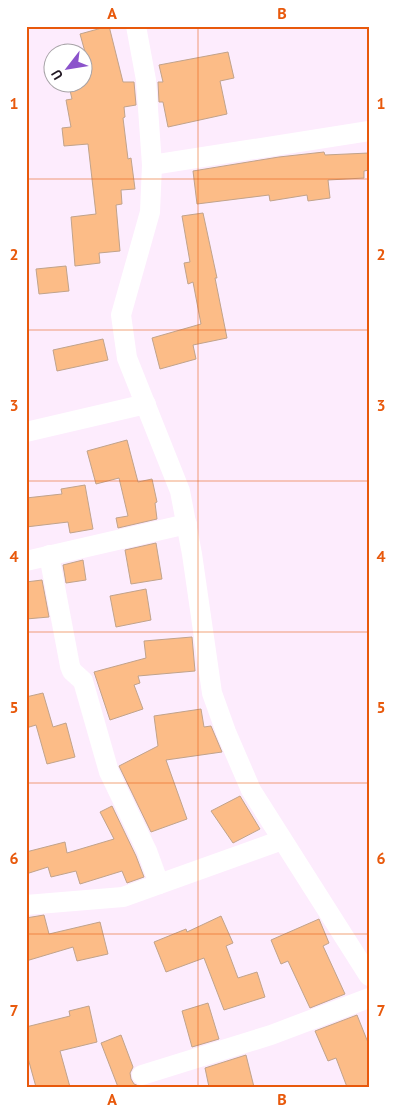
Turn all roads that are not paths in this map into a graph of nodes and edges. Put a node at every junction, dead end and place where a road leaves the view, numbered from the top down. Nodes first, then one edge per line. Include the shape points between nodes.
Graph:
1 (136, 26) edge
2 (369, 131) edge
3 (152, 165) junction
4 (146, 404) junction
5 (26, 432) edge
6 (187, 524) junction
7 (49, 555) junction
8 (26, 561) edge
9 (282, 840) junction
10 (159, 884) junction
11 (26, 905) edge
12 (369, 976) edge
13 (369, 998) edge
14 (142, 1075) dead end

1 - 3 street via 146,80
2 - 3 street
3 - 4 street via 150,212 121,316 127,358
4 - 5 street
4 - 6 street via 180,491
6 - 7 street
6 - 9 street via 212,693 251,790
7 - 8 street
7 - 10 street via 70,666 83,682 109,772
9 - 10 street
9 - 12 street
10 - 11 street via 123,897
13 - 14 street via 271,1035

